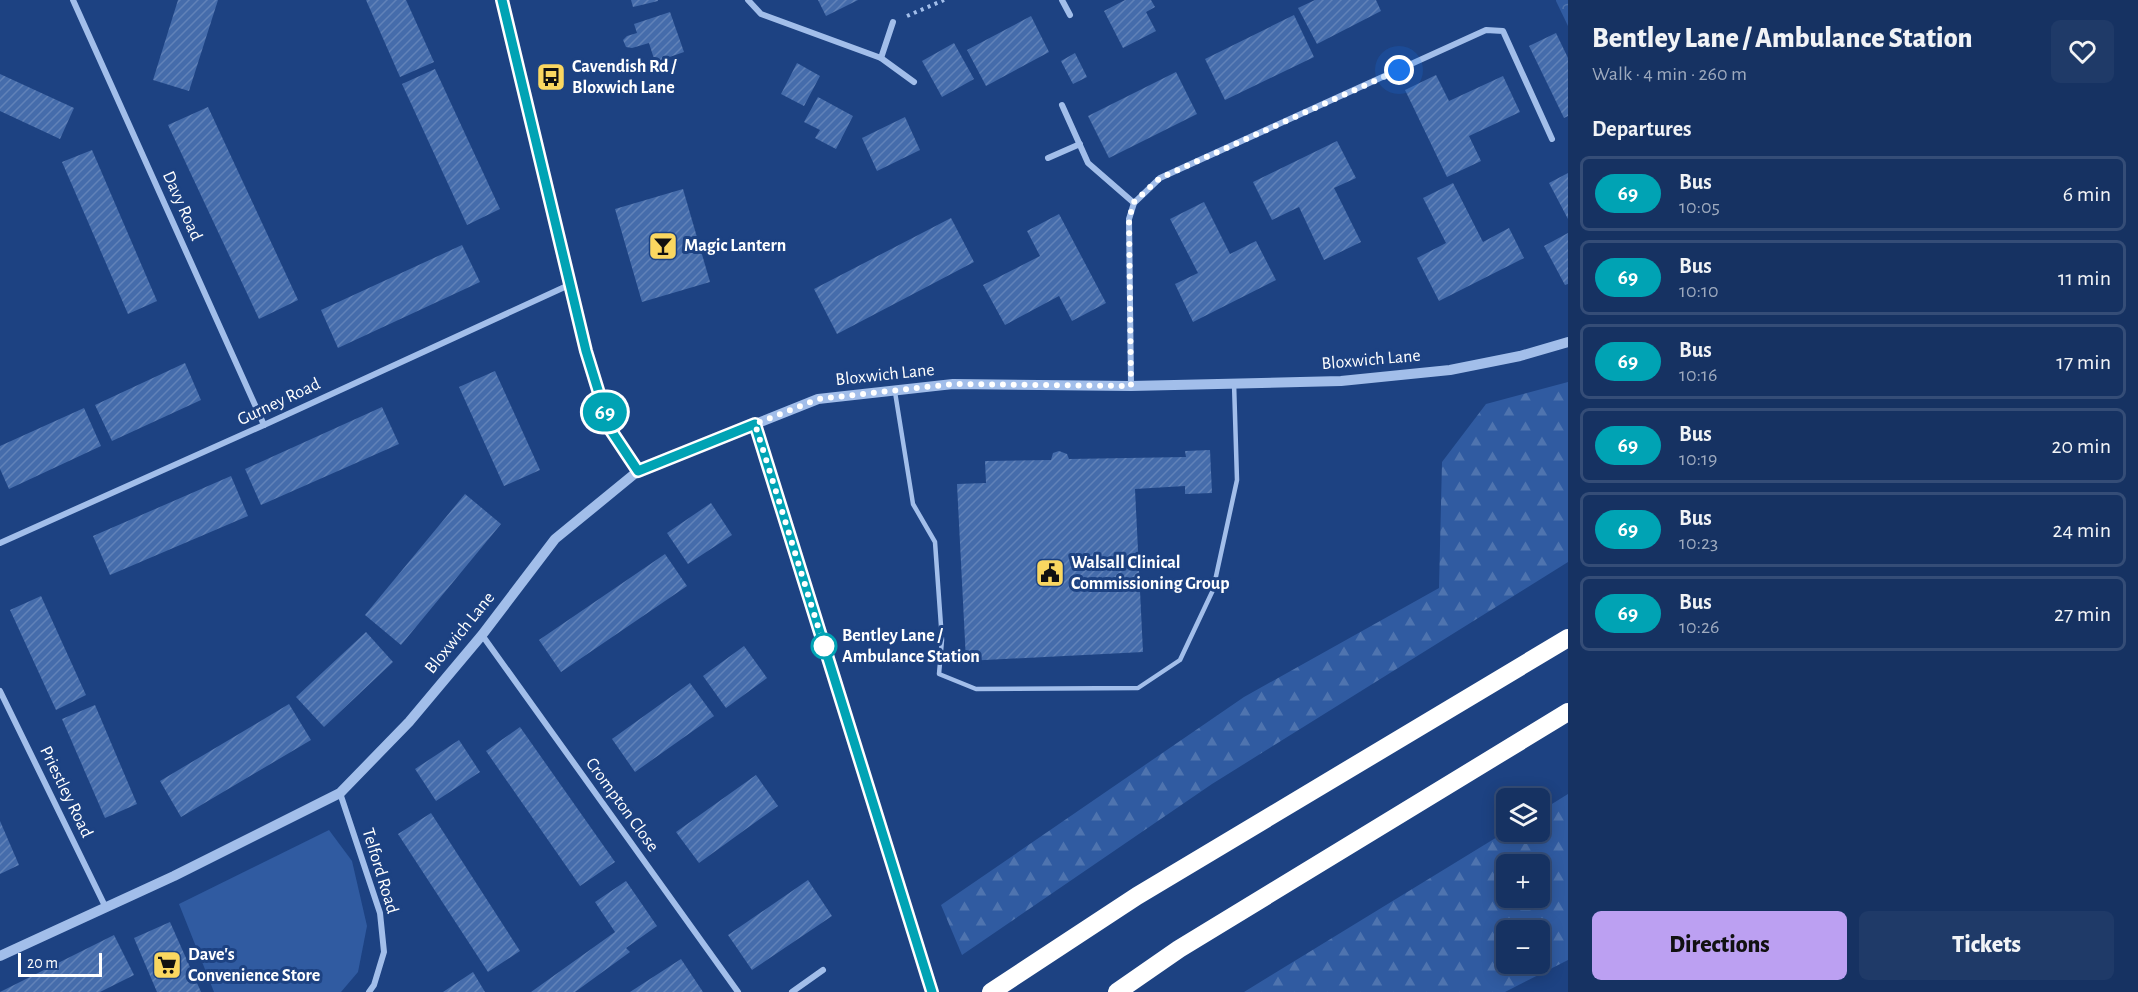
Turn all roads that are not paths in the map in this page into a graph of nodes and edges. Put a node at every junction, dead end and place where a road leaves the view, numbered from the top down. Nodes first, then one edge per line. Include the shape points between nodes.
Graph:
1 (73, 0) edge
2 (502, 0) edge
3 (748, 0) edge
4 (1062, 0) edge
5 (1070, 15) dead end
6 (893, 22) road end
7 (880, 58) junction
8 (914, 82) dead end
9 (1062, 105) dead end
10 (1552, 139) dead end
11 (1080, 144) junction
12 (1048, 158) dead end
13 (1134, 202) junction
14 (569, 285) junction
15 (1568, 342) edge
16 (1234, 383) junction
17 (1131, 386) junction
18 (894, 390) junction
19 (755, 424) junction
20 (264, 425) junction
21 (638, 471) junction
22 (0, 543) edge
23 (482, 635) junction
24 (1568, 638) edge
25 (0, 690) edge
26 (1568, 712) edge
27 (340, 793) junction
28 (105, 906) junction
29 (0, 956) edge
30 (823, 970) dead end
31 (369, 992) edge
32 (738, 992) edge
33 (792, 992) edge
34 (932, 992) edge
35 (991, 992) edge
36 (1117, 992) edge

1 - 20 street, Davy Road
2 - 14 street
3 - 7 street via 761,14
4 - 5 street
6 - 7 street
7 - 8 street
9 - 11 street
10 - 13 street via 1503,31 1486,30 1160,178
11 - 12 street
11 - 13 street via 1088,163
13 - 17 street via 1129,219
14 - 20 street, Gurney Road
14 - 21 street via 610,429
15 - 16 street, Bloxwich Lane via 1450,370 1341,381
16 - 17 street, Bloxwich Lane
16 - 18 lane via 1238,480 1213,590 1180,660 1138,688 976,689 939,674 942,640 935,542 913,504
17 - 18 street, Bloxwich Lane via 953,384
18 - 19 street, Bloxwich Lane via 818,399
19 - 21 street, Bloxwich Lane
19 - 34 street
20 - 22 street, Gurney Road
21 - 23 street, Bloxwich Lane via 555,539
23 - 27 street, Bloxwich Lane via 409,722
23 - 32 street, Crompton Close
24 - 35 highway via 1137,896
25 - 28 street, Priestley Road
26 - 36 highway via 1179,949
27 - 28 street, Bloxwich Lane
27 - 31 street, Telford Road via 380,914 384,952
28 - 29 street, Bloxwich Lane
30 - 33 street

